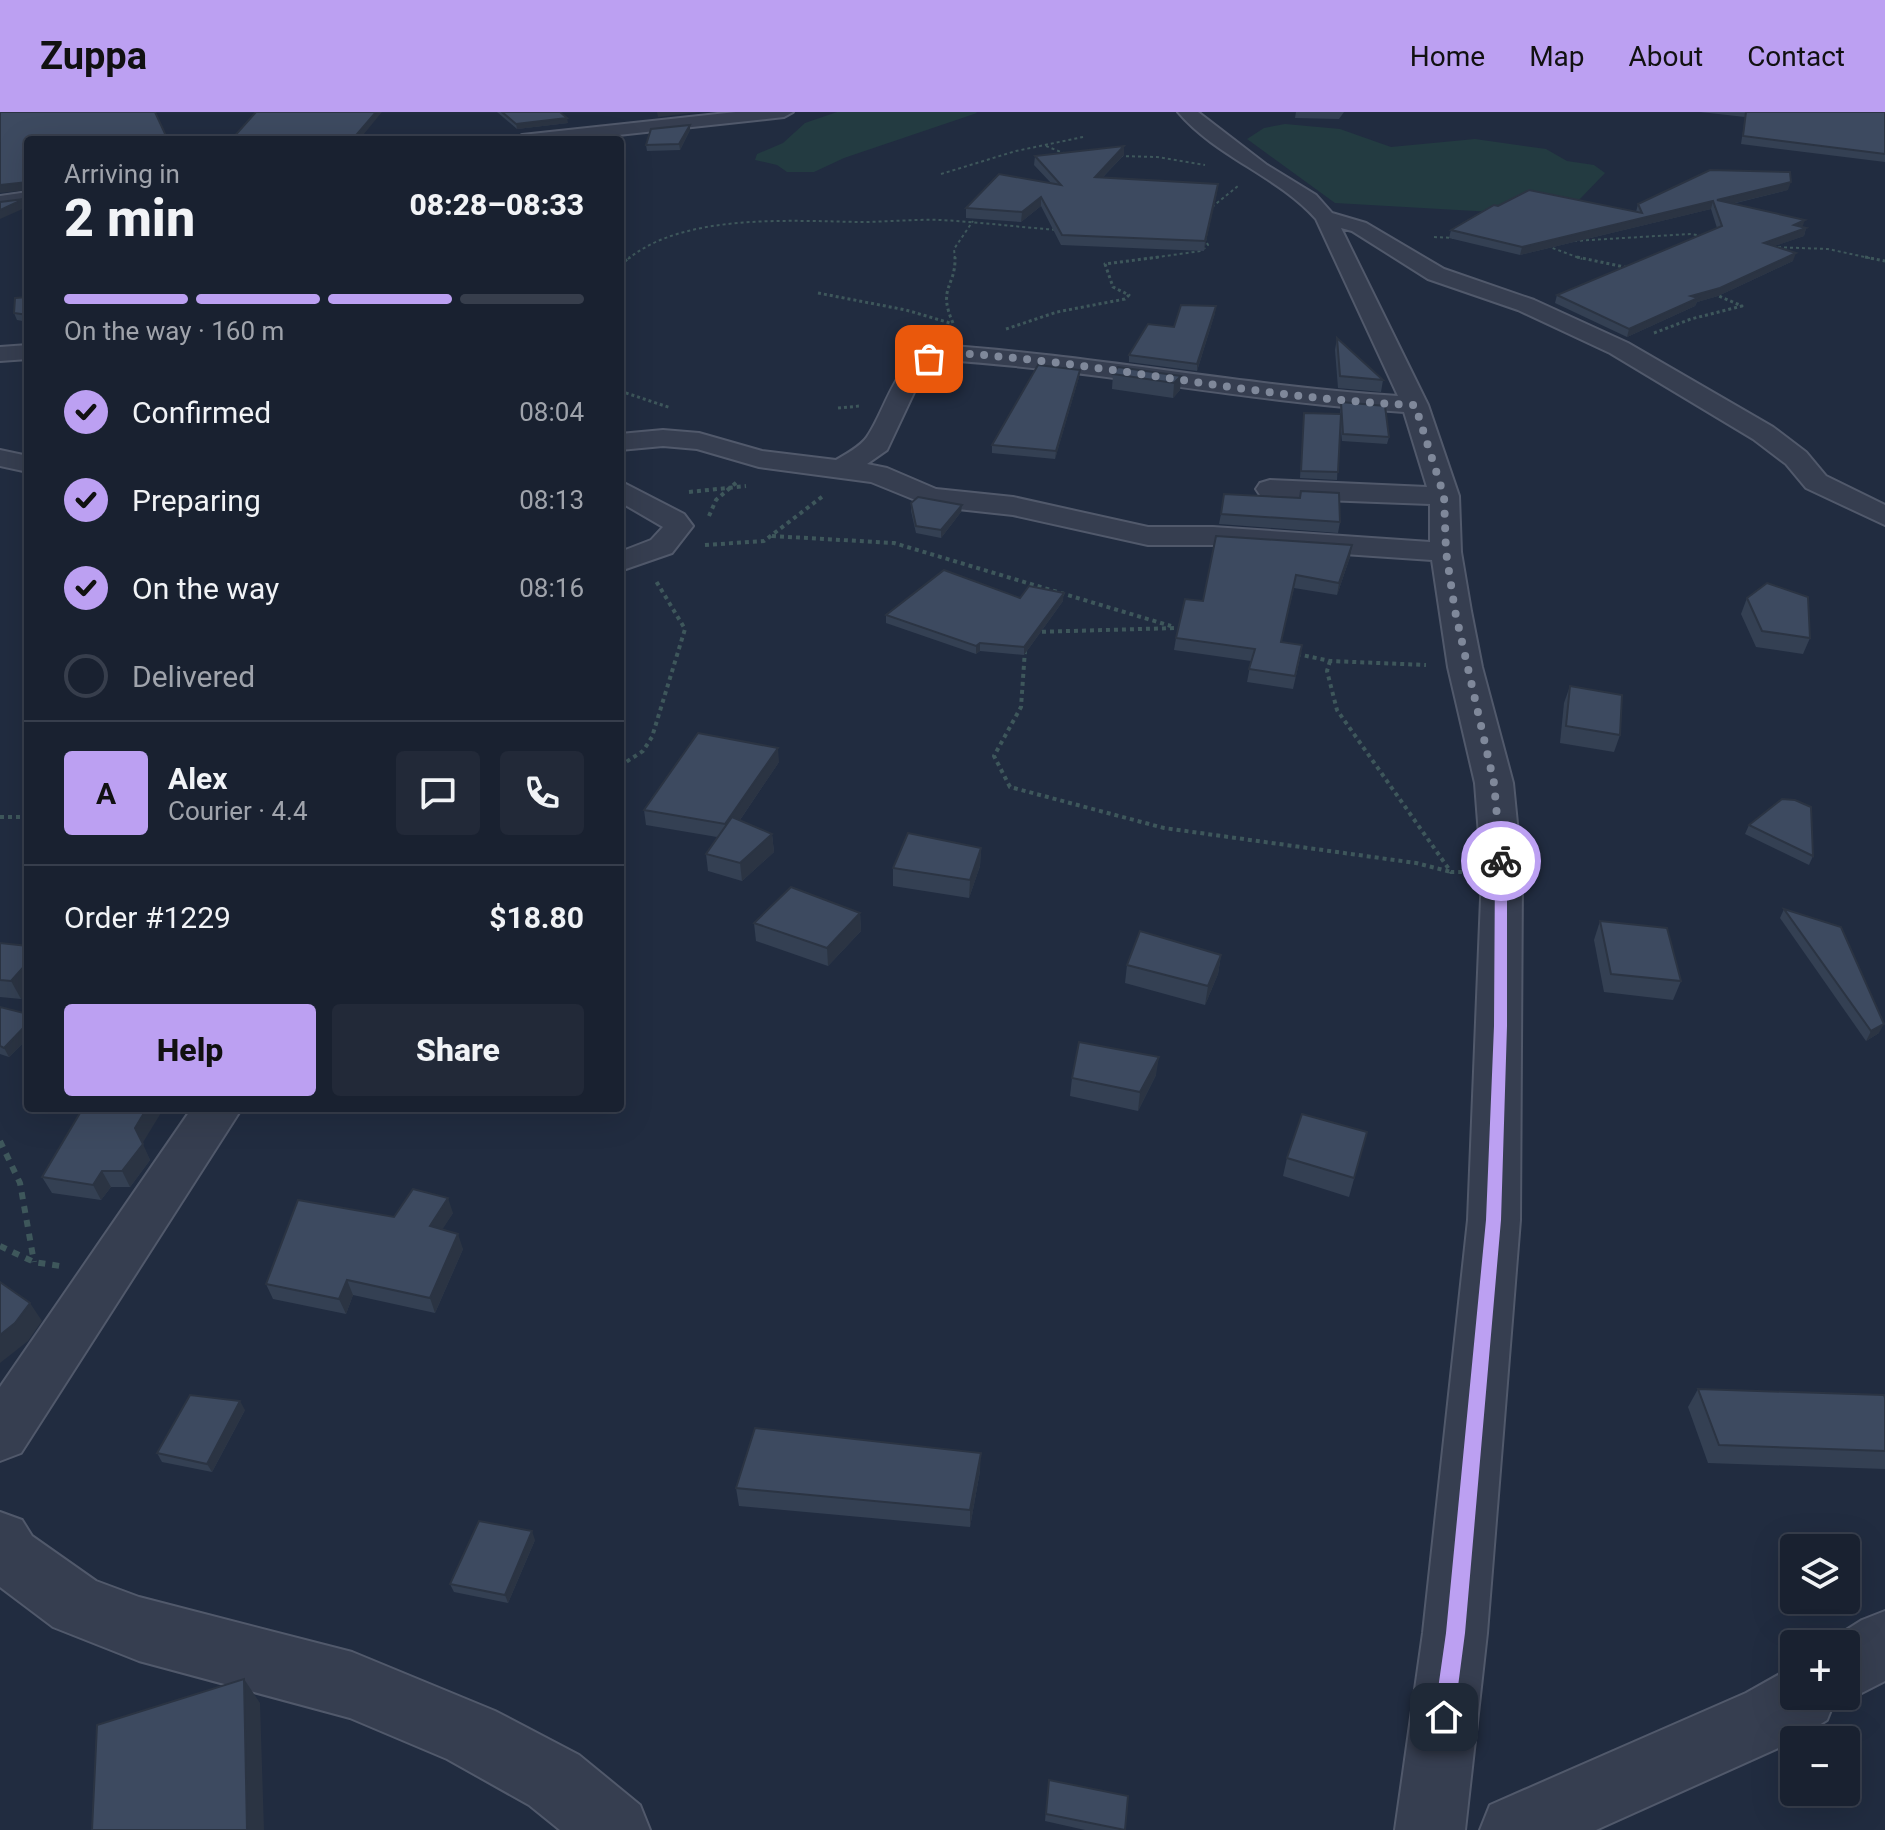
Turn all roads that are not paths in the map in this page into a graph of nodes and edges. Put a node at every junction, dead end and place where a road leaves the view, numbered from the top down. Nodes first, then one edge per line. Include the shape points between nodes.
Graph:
1 (784, 112) edge
2 (1187, 112) edge
3 (584, 115) dead end
4 (573, 133) junction
5 (551, 136) edge
6 (24, 199) edge
7 (0, 202) edge
8 (1317, 208) junction
9 (24, 352) edge
10 (0, 354) edge
11 (1415, 405) junction
12 (624, 442) edge
13 (0, 458) edge
14 (24, 463) edge
15 (844, 468) junction
16 (1270, 489) dead end
17 (624, 492) edge
18 (1444, 496) junction
19 (1885, 516) edge
20 (1446, 552) junction
21 (626, 560) edge
22 (215, 1112) edge
23 (0, 1435) edge
24 (0, 1541) edge
25 (1885, 1643) edge
26 (1860, 1659) edge
27 (1781, 1710) edge
28 (615, 1830) edge
29 (1430, 1830) edge
30 (1515, 1830) edge

1 - 4 street
2 - 8 street
3 - 4 street
4 - 5 street
6 - 7 street
8 - 11 street
8 - 19 street via 1436,274 1526,305 1619,348 1763,433 1796,458 1816,482
9 - 10 street
11 - 15 street via 1333,400 1049,360 938,352 907,381 877,444
11 - 18 street
12 - 15 street via 688,439 759,459
13 - 14 street
15 - 20 street via 890,477 930,497 1013,506 1148,536
16 - 18 street
17 - 21 street via 678,526 671,541
18 - 20 street
20 - 29 street via 1465,667 1494,783 1502,874 1494,1220 1455,1633
22 - 23 street
24 - 28 street via 10,1557 76,1605 139,1629 352,1685 471,1735 554,1780
25 - 26 street
27 - 30 street

